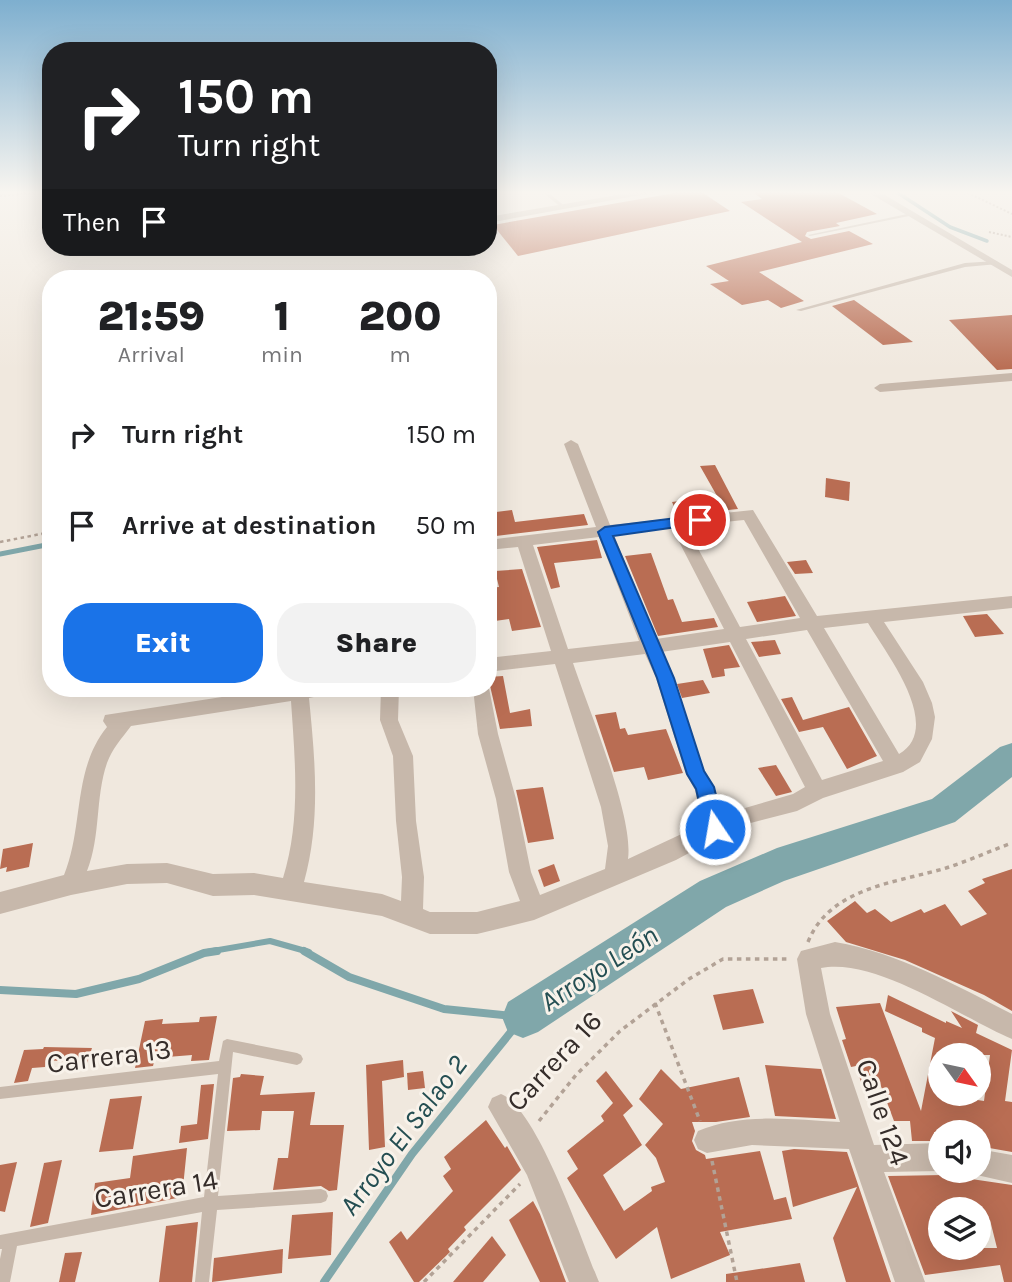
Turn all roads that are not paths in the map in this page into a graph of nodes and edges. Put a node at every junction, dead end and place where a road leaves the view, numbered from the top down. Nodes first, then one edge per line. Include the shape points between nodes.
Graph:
1 (975, 251) edge
2 (996, 263) junction
3 (1012, 274) edge
4 (799, 310) dead end
5 (1012, 377) edge
6 (880, 388) dead end
7 (571, 444) dead end
8 (676, 522) junction
9 (605, 532) junction
10 (524, 541) junction
11 (497, 544) edge
12 (1012, 602) edge
13 (873, 618) junction
14 (811, 623) junction
15 (735, 635) junction
16 (650, 647) junction
17 (563, 657) junction
18 (497, 664) edge
19 (266, 697) edge
20 (311, 697) edge
21 (390, 697) edge
22 (483, 697) edge
23 (896, 766) junction
24 (817, 791) junction
25 (715, 829) junction
26 (615, 874) junction
27 (71, 884) junction
28 (291, 890) junction
29 (0, 903) edge
30 (534, 909) junction
31 (412, 915) junction
32 (1012, 1027) edge
33 (298, 1059) dead end
34 (224, 1067) junction
35 (0, 1093) edge
36 (501, 1107) dead end
37 (707, 1140) dead end
38 (861, 1147) junction
39 (928, 1155) edge
40 (991, 1165) edge
41 (1012, 1169) edge
42 (320, 1196) dead end
43 (211, 1203) junction
44 (5, 1240) edge
45 (3, 1282) edge
46 (202, 1282) edge
47 (584, 1282) edge
48 (910, 1282) edge

1 - 2 street
2 - 3 street
2 - 4 lane via 965,265
5 - 6 street
7 - 9 street
8 - 9 street
8 - 14 street via 748,514
8 - 15 street
9 - 10 street
9 - 16 street
10 - 11 street
10 - 17 street
12 - 13 street
13 - 14 street
13 - 23 street via 917,687 926,717 913,756
14 - 15 street
14 - 23 street
15 - 16 street
15 - 24 street
16 - 17 street
16 - 25 street via 665,678 696,774 705,787
17 - 18 street
17 - 26 street via 617,830
19 - 27 street via 119,720 99,756 89,787 83,857
20 - 28 street via 304,846
21 - 31 street via 389,720 403,756
22 - 30 street via 520,872
23 - 24 street
24 - 25 street
25 - 26 street
26 - 30 street
27 - 28 street via 127,874 167,873 212,885 254,884
27 - 29 street
28 - 31 street via 382,905
30 - 31 street via 477,923 430,923
32 - 38 street, Calle 124 via 942,991 858,957 832,954 808,959 817,1013
33 - 34 lane via 227,1045
34 - 35 lane, Carrera 13
34 - 43 lane
36 - 47 street via 538,1167
37 - 38 street via 752,1132
38 - 39 street
38 - 48 street, Calle 124
40 - 41 street
42 - 43 lane, Carrera 14
43 - 44 lane, Carrera 14
43 - 46 lane
44 - 45 lane

